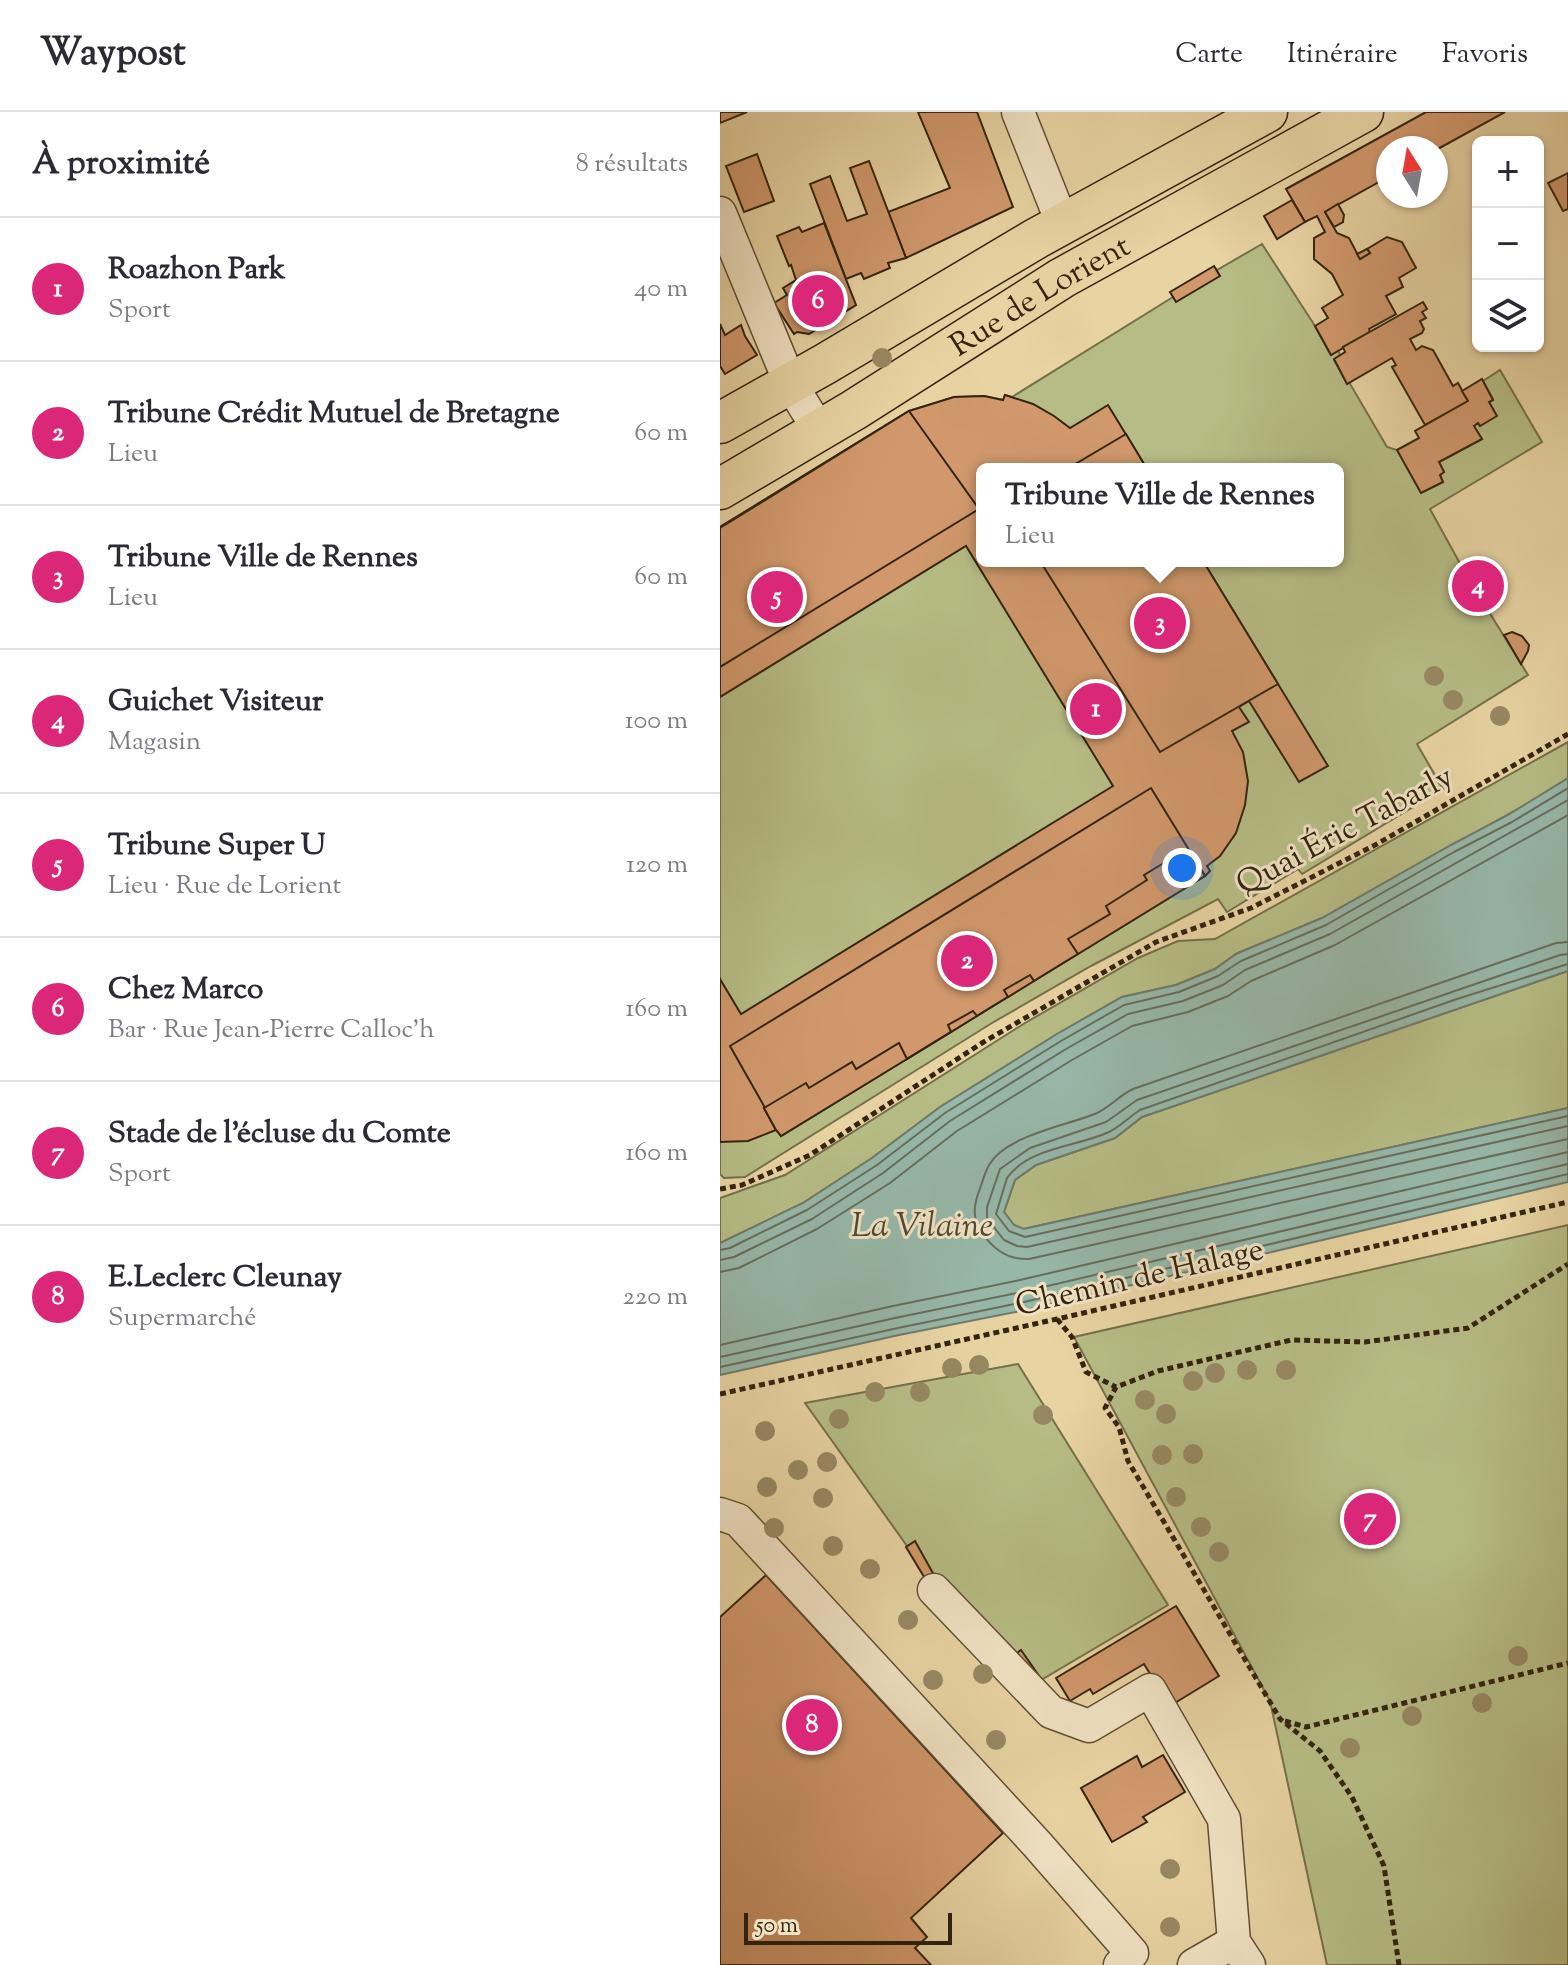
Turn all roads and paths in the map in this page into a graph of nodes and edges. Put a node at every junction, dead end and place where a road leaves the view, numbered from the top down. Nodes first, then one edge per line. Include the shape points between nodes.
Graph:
1 (1018, 112) edge
2 (1267, 112) edge
3 (1363, 112) edge
4 (720, 213) edge
5 (1063, 225) junction
6 (790, 383) junction
7 (720, 423) edge
8 (819, 430) junction
9 (720, 489) edge
10 (1568, 734) edge
11 (720, 1189) edge
12 (1568, 1202) edge
13 (1568, 1264) edge
14 (1057, 1319) junction
15 (1116, 1387) junction
16 (720, 1394) edge
17 (720, 1514) edge
18 (934, 1590) dead end
19 (1568, 1663) edge
20 (1280, 1719) junction
21 (1241, 1953) edge
22 (1120, 1965) edge
23 (1194, 1965) edge
24 (1399, 1965) edge

1 - 5 street
2 - 5 main road, Rue de Lorient
3 - 8 main road, Rue de Lorient via 1062,278
4 - 6 street
5 - 6 main road, Rue de Lorient
6 - 7 main road, Rue de Lorient
6 - 8 street
8 - 9 main road, Rue de Lorient
10 - 11 path, Quai Éric Tabarly via 1377,844 1265,901 1156,942 982,1043 810,1155 742,1185
12 - 14 path, Chemin de Halage
13 - 15 path via 1468,1328 1365,1342 1291,1340 1158,1371
14 - 15 path via 1072,1337 1086,1372
14 - 16 path, Chemin de Halage
15 - 20 path via 1105,1408 1119,1427 1128,1461
17 - 22 street via 738,1520 1036,1843 1132,1953
18 - 21 street via 1051,1712 1089,1726 1150,1690 1224,1819
19 - 20 path via 1306,1727
20 - 24 path via 1320,1751 1352,1797 1384,1866
21 - 23 street

